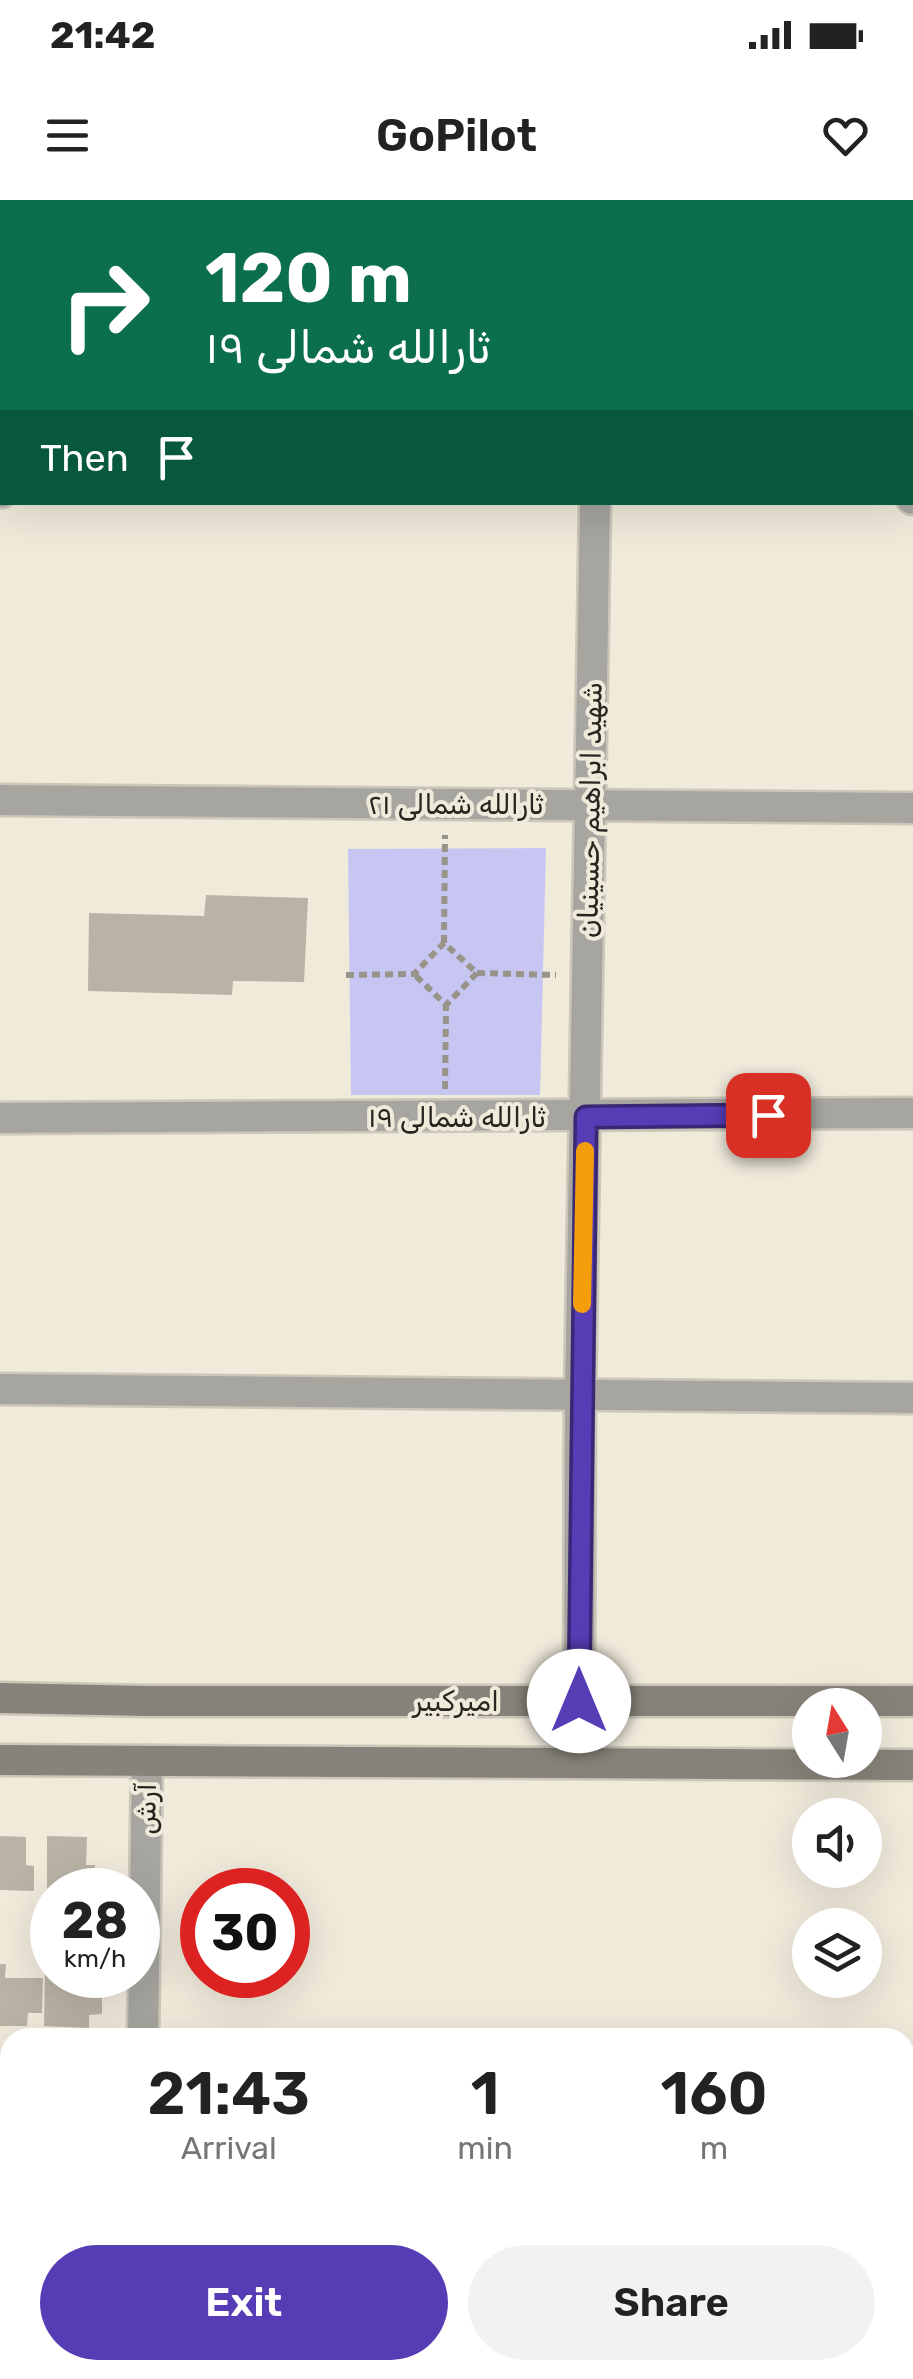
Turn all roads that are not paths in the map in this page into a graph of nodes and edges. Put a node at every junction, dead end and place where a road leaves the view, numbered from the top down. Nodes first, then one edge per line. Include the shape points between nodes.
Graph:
1 (595, 505) edge
2 (0, 800) edge
3 (590, 806) junction
4 (913, 808) edge
5 (913, 1113) edge
6 (586, 1117) junction
7 (0, 1118) edge
8 (0, 1390) edge
9 (580, 1396) junction
10 (913, 1398) edge
11 (0, 1698) edge
12 (579, 1701) junction
13 (913, 1701) edge
14 (0, 1760) edge
15 (146, 1761) junction
16 (913, 1765) edge
17 (144, 2028) edge

1 - 3 street, شهید ابراهیم حسینیان
2 - 3 street, ثارالله شمالی ۲۱
3 - 4 street, ثارالله شمالی ۲۱
3 - 6 street, شهید ابراهیم حسینیان
5 - 6 street, ثارالله شمالی ۱۹
6 - 7 street, ثارالله شمالی ۱۹
6 - 9 street, شهید ابراهیم حسینیان
8 - 9 street
9 - 10 street
9 - 12 street, شهید ابراهیم حسینیان
11 - 12 street, امیرکبیر
12 - 13 street, امیرکبیر
14 - 15 street
15 - 16 street
15 - 17 street, آرش

